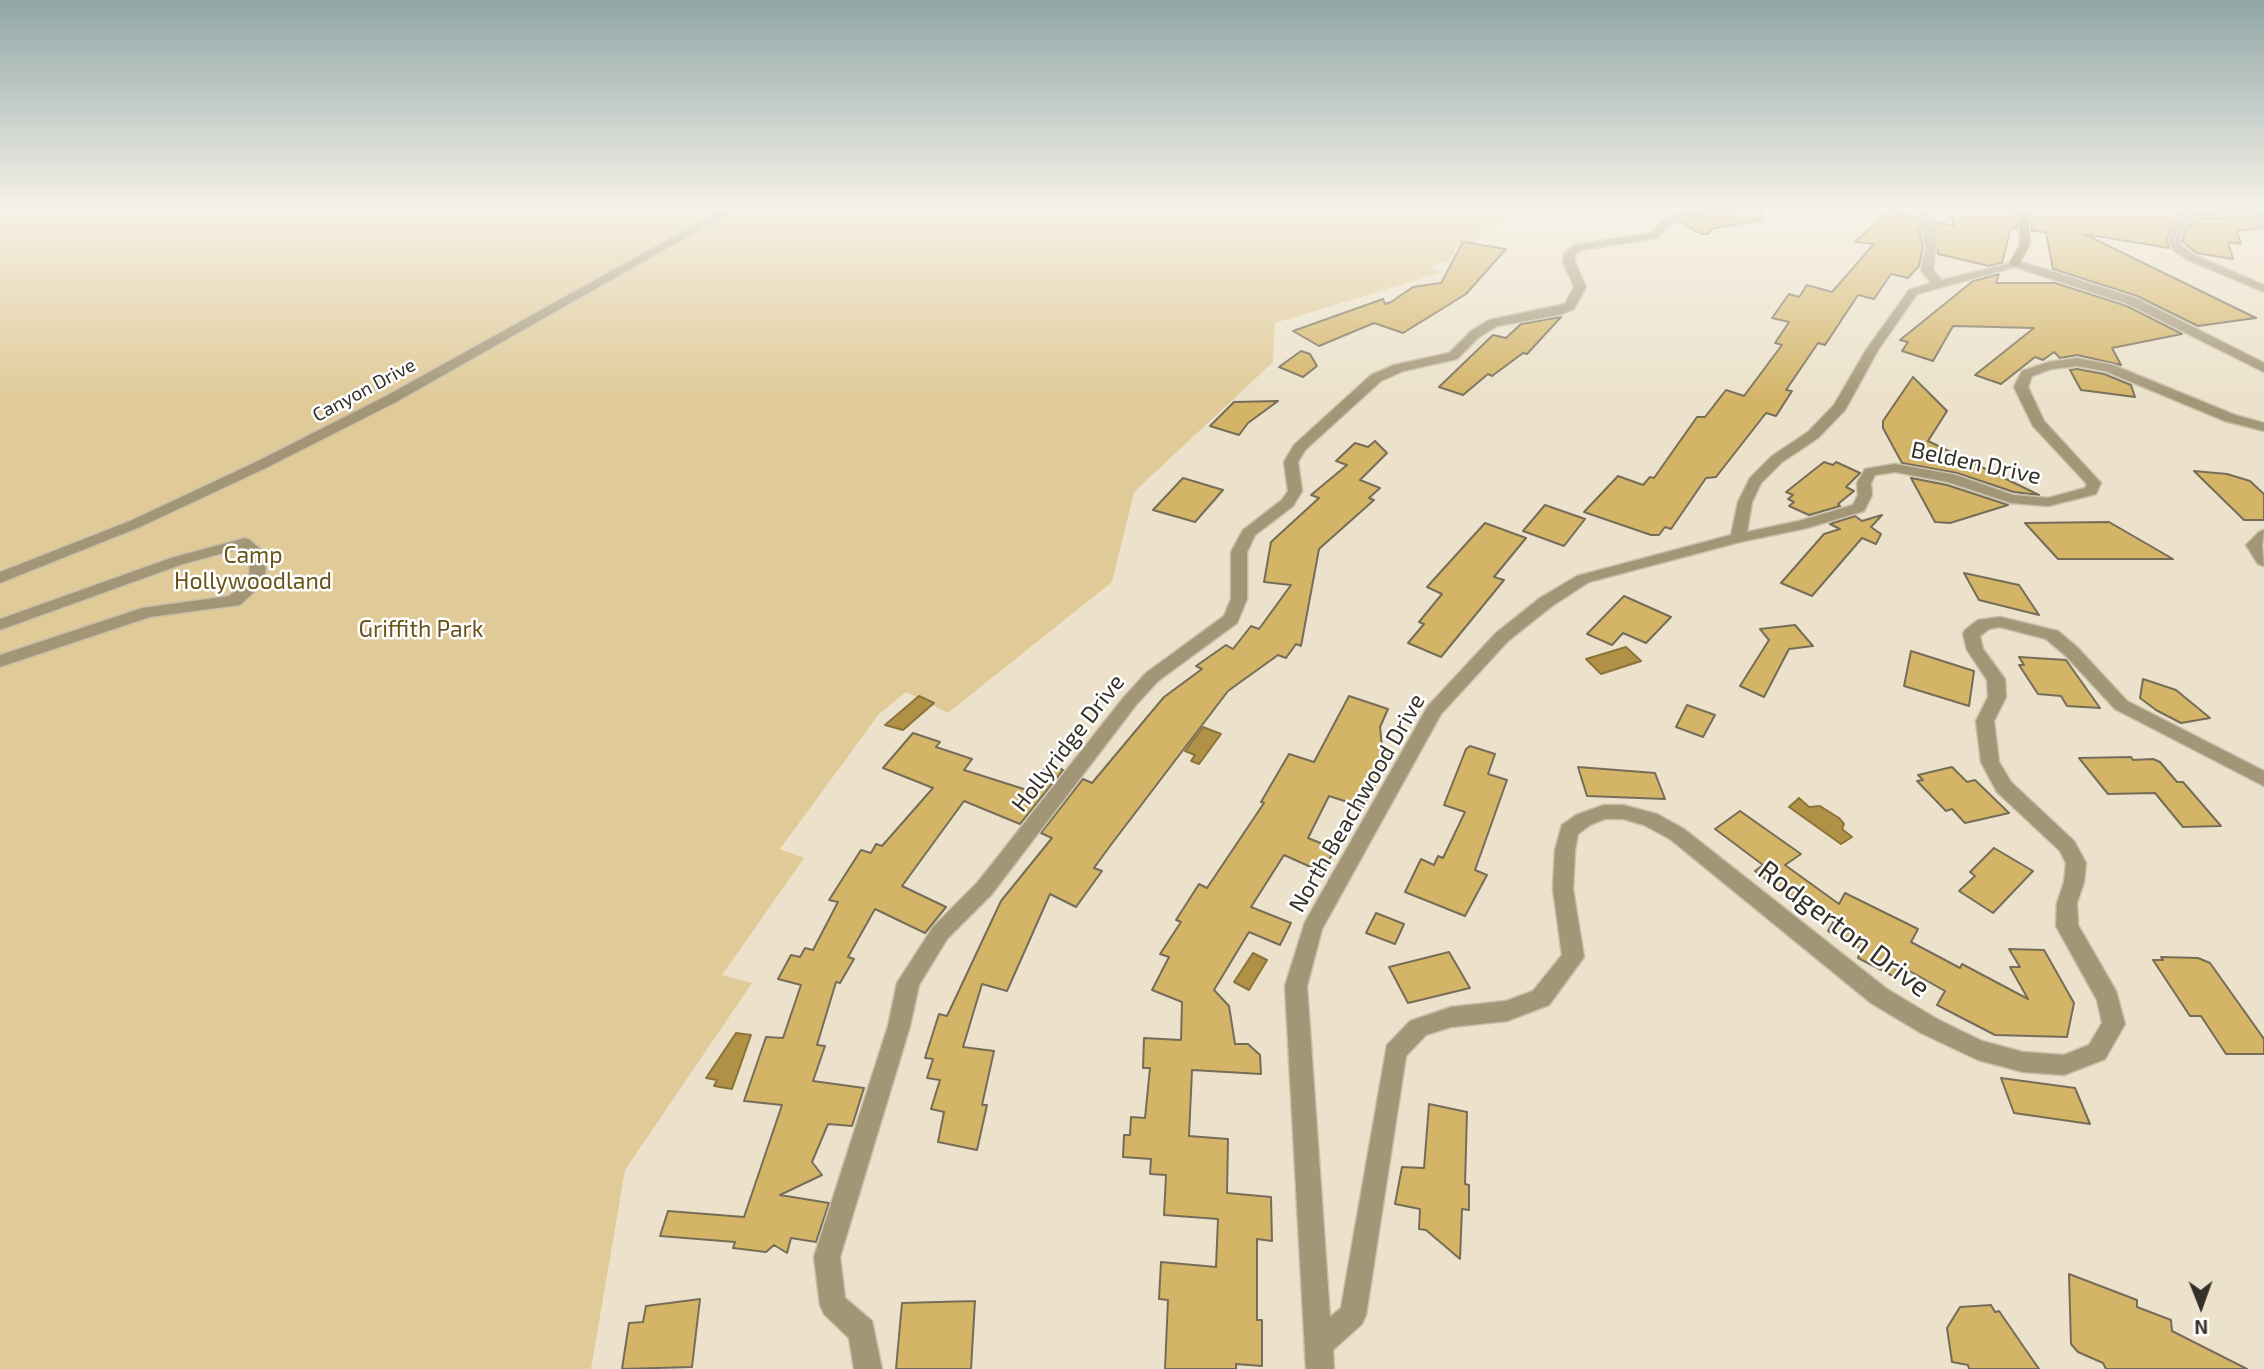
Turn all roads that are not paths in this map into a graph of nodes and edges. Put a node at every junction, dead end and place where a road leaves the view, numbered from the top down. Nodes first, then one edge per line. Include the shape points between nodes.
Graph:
1 (619, 272) edge
2 (1573, 272) edge
3 (1928, 272) edge
4 (1986, 272) edge
5 (2042, 272) edge
6 (2224, 272) edge
7 (1942, 285) junction
8 (2264, 289) edge
9 (2264, 368) edge
10 (2264, 427) edge
11 (2264, 535) edge
12 (1738, 538) junction
13 (2264, 561) edge
14 (0, 578) edge
15 (0, 625) edge
16 (0, 661) edge
17 (2264, 779) edge
18 (1319, 1344) junction
19 (868, 1369) edge
20 (1320, 1369) edge

1 - 14 street, Canyon Drive via 391,399 263,464 135,524
2 - 19 street, Hollyridge Drive via 1580,287 1570,306 1493,323 1453,356 1376,378 1299,448 1291,462 1294,491 1288,503 1248,533 1239,552 1239,599 1231,618 1152,677 1129,701 984,889 940,933 908,983 899,1026 827,1257 833,1305 862,1331
3 - 7 street
4 - 7 street
5 - 9 street via 2132,301
6 - 8 street
7 - 12 street via 1913,292 1904,301 1840,407 1755,481 1745,502
10 - 12 street, Belden Drive via 2206,409 2108,368 2077,362 2049,366 2027,374 2021,387 2038,423 2094,484 2091,491 2048,502 2011,499 1951,478 1895,468 1870,472 1859,508
11 - 13 street via 2254,545
12 - 18 street, North Beachwood Drive via 1583,579 1502,637 1434,710 1312,928 1296,986
15 - 16 street via 177,561 245,542 258,554 257,582 234,601 148,612
17 - 18 street, Rodgerton Drive via 2121,705 2052,635 2000,622 1984,624 1971,634 1975,650 1996,679 1997,697 1985,721 1990,762 2004,786 2067,846 2076,863 2067,926 2108,998 2114,1024 2097,1052 2064,1065 2023,1062 1978,1050 1929,1026 1879,996 1677,834 1650,819 1604,812 1583,820 1569,830 1565,850 1563,888 1573,957 1541,998 1507,1011 1451,1017 1418,1028 1395,1052 1353,1315
18 - 20 street, North Beachwood Drive

